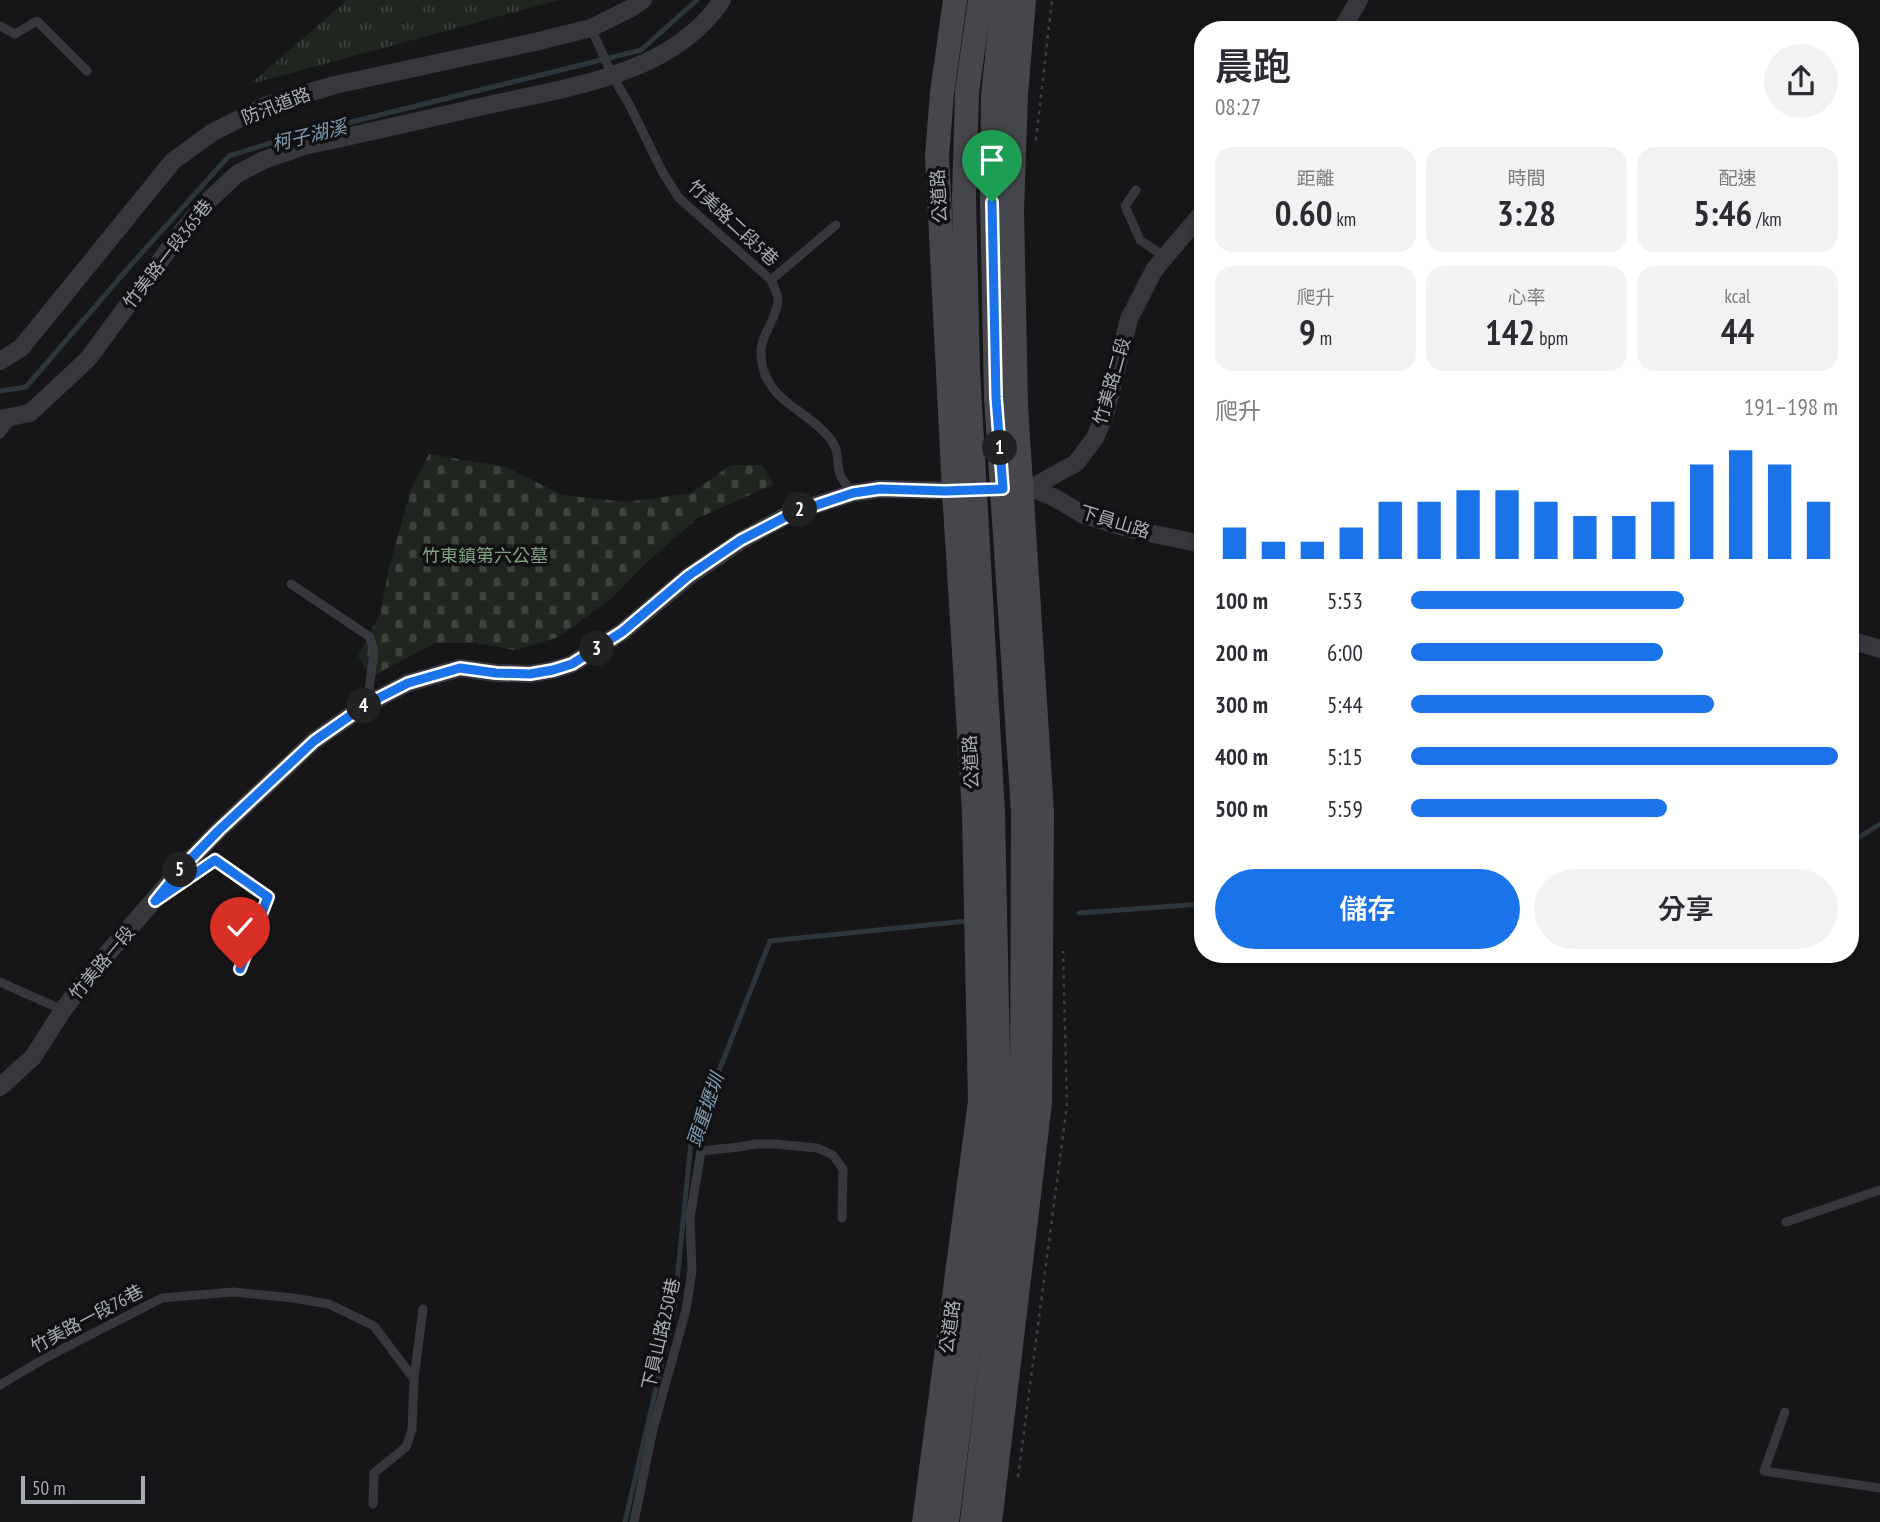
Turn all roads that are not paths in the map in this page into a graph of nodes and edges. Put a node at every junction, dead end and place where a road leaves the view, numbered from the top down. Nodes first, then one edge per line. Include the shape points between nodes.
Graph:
1 (643, 0) edge
2 (722, 0) edge
3 (954, 0) edge
4 (980, 0) edge
5 (1003, 0) edge
6 (1024, 0) edge
7 (1359, 0) edge
8 (1346, 21) edge
9 (0, 26) edge
10 (590, 28) junction
11 (87, 71) dead end
12 (613, 77) junction
13 (1136, 190) dead end
14 (1194, 223) edge
15 (836, 225) dead end
16 (1165, 257) junction
17 (771, 280) junction
18 (0, 361) edge
19 (7, 418) edge
20 (0, 434) edge
21 (1018, 489) junction
22 (965, 491) junction
23 (853, 493) junction
24 (1194, 542) edge
25 (291, 584) dead end
26 (1859, 643) edge
27 (1880, 649) edge
28 (367, 704) junction
29 (155, 901) junction
30 (240, 969) dead end
31 (0, 982) edge
32 (63, 1010) junction
33 (0, 1087) edge
34 (1880, 1190) edge
35 (842, 1217) dead end
36 (1786, 1222) dead end
37 (423, 1309) dead end
38 (414, 1378) junction
39 (0, 1385) edge
40 (1785, 1412) dead end
41 (1880, 1488) edge
42 (373, 1504) dead end
43 (634, 1522) edge
44 (924, 1522) edge
45 (947, 1522) edge
46 (972, 1522) edge
47 (990, 1522) edge

1 - 10 street, 防汛道路
2 - 12 street, 竹美路一段365巷 via 711,17 672,49
3 - 22 street, 公道路 via 937,156
4 - 22 street, 公道路 via 967,92
5 - 21 street via 993,96 996,397
6 - 21 street via 1012,211
7 - 8 street
9 - 11 lane via 15,34 37,21
10 - 12 lane, 竹美路二段5巷
10 - 18 street, 防汛道路 via 335,85 267,105 213,132 173,161 21,348
12 - 17 lane, 竹美路二段5巷 via 679,198
12 - 19 street, 竹美路一段365巷 via 304,146 237,174 180,234 88,359 30,413
13 - 16 lane via 1125,206 1140,240
14 - 16 street, 竹美路二段
15 - 17 lane
16 - 21 street, 竹美路二段 via 1129,319 1095,438 1076,463
17 - 23 lane, 竹美路二段5巷 via 778,299 763,340 764,373 771,387 836,447 838,474
19 - 20 lane
21 - 22 street, 竹美路二段
21 - 24 street, 下員山路 via 1055,498 1084,515 1130,529
21 - 46 street via 1022,1099
21 - 47 street via 1042,812 1040,1102
22 - 23 street, 竹美路二段 via 880,489
22 - 44 street, 公道路 via 980,1101
22 - 45 street, 公道路 via 993,813 999,1104
23 - 28 street, 竹美路一段 via 793,513 741,540 688,576 622,632 572,664 530,674 460,668 408,683
25 - 28 lane via 370,636 374,652
26 - 27 street
28 - 29 street, 竹美路一段 via 314,741 218,831
29 - 30 lane via 215,860 268,897
29 - 32 street, 竹美路一段
31 - 32 lane
32 - 33 street, 竹美路一段 via 33,1057
34 - 36 lane
35 - 43 lane, 下員山路250巷 via 843,1169 833,1155 817,1148 775,1144 701,1151 691,1218 692,1270 686,1310 653,1429
37 - 38 lane
38 - 39 lane, 竹美路一段76巷 via 374,1326 329,1304 233,1292 162,1298
38 - 42 lane via 412,1430 406,1447 374,1473
40 - 41 lane via 1764,1471

